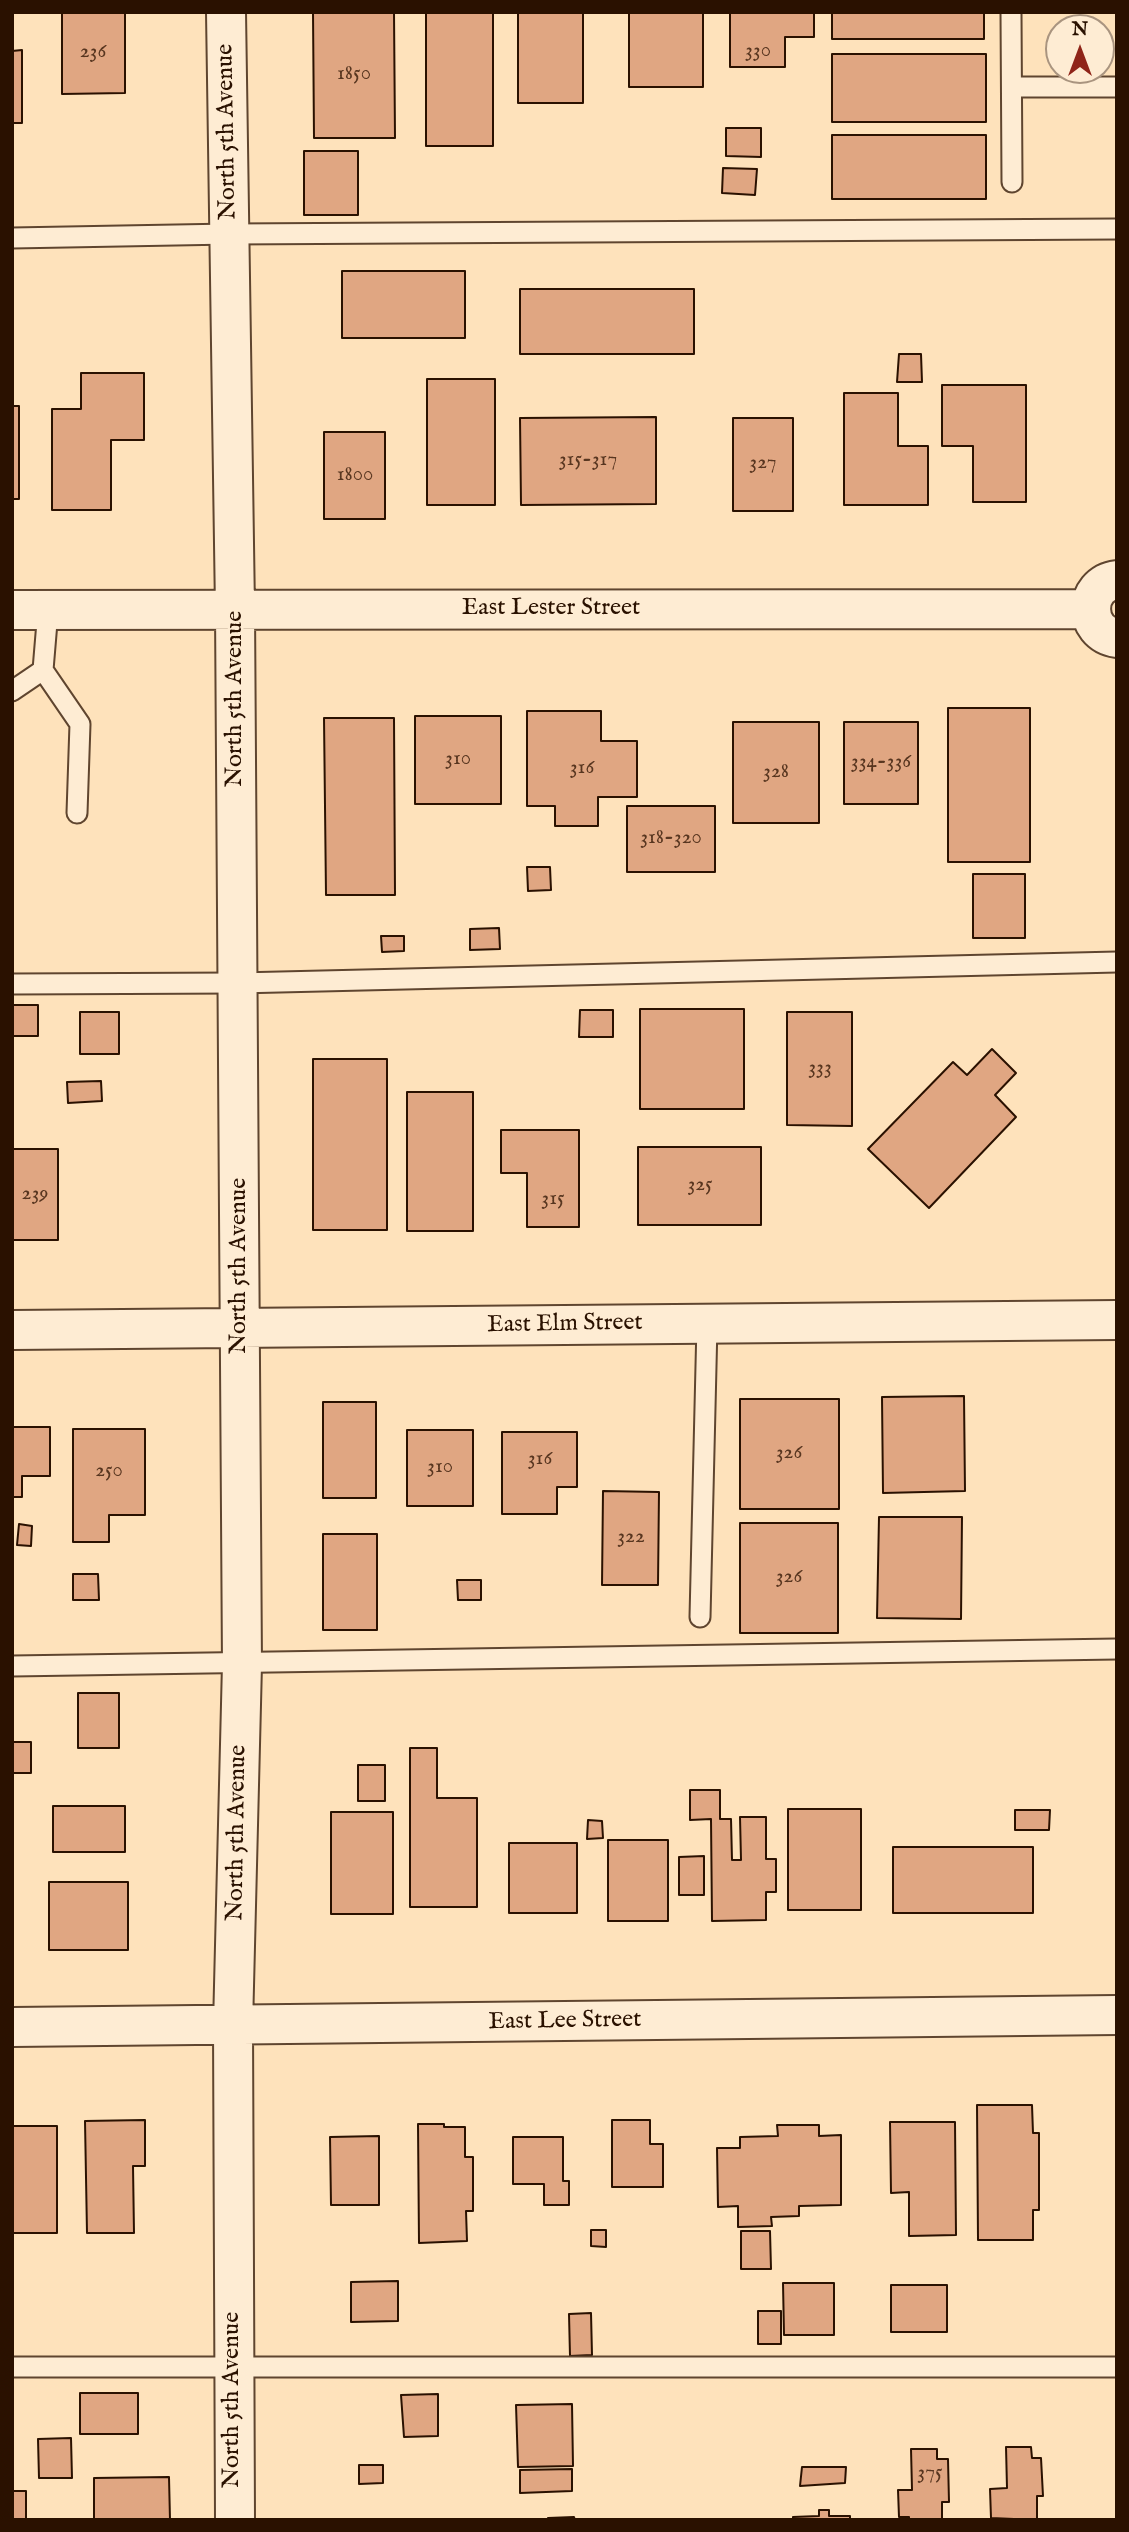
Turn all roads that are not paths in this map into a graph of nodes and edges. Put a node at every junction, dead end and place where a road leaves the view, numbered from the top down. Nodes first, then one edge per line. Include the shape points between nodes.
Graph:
1 (226, 12) edge
2 (1011, 12) edge
3 (1012, 87) junction
4 (1117, 87) edge
5 (1012, 183) dead end
6 (1117, 229) edge
7 (230, 234) junction
8 (12, 238) edge
9 (1117, 580) edge
10 (235, 609) junction
11 (1090, 609) junction
12 (30, 610) edge
13 (1117, 638) edge
14 (43, 670) junction
15 (12, 691) edge
16 (77, 813) dead end
17 (1117, 962) edge
18 (238, 983) junction
19 (12, 984) edge
20 (1117, 1320) edge
21 (706, 1324) junction
22 (240, 1329) junction
23 (12, 1330) edge
24 (700, 1617) dead end
25 (1117, 1649) edge
26 (242, 1664) junction
27 (12, 1666) edge
28 (1117, 2015) edge
29 (233, 2026) junction
30 (12, 2027) edge
31 (12, 2367) edge
32 (1117, 2367) edge
33 (233, 2368) junction
34 (235, 2520) edge

1 - 7 street, North 5th Avenue
2 - 3 lane
3 - 4 lane
3 - 5 lane
6 - 7 lane
7 - 8 lane
7 - 10 street, North 5th Avenue
9 - 11 street via 1100,586
10 - 11 street, East Lester Street
10 - 12 street, East Lester Street
10 - 18 street, North 5th Avenue
11 - 13 street via 1094,625
12 - 14 lane
14 - 15 lane
14 - 16 lane via 80,724
17 - 18 lane
18 - 19 lane
18 - 22 street, North 5th Avenue
20 - 21 street, East Elm Street
21 - 22 street, East Elm Street
21 - 24 lane
22 - 23 street, East Elm Street
22 - 26 street, North 5th Avenue
25 - 26 lane
26 - 27 lane
26 - 29 street, North 5th Avenue
28 - 29 street, East Lee Street
29 - 30 street, East Lee Street
29 - 33 street, North 5th Avenue
31 - 33 lane
32 - 33 lane
33 - 34 street, North 5th Avenue

